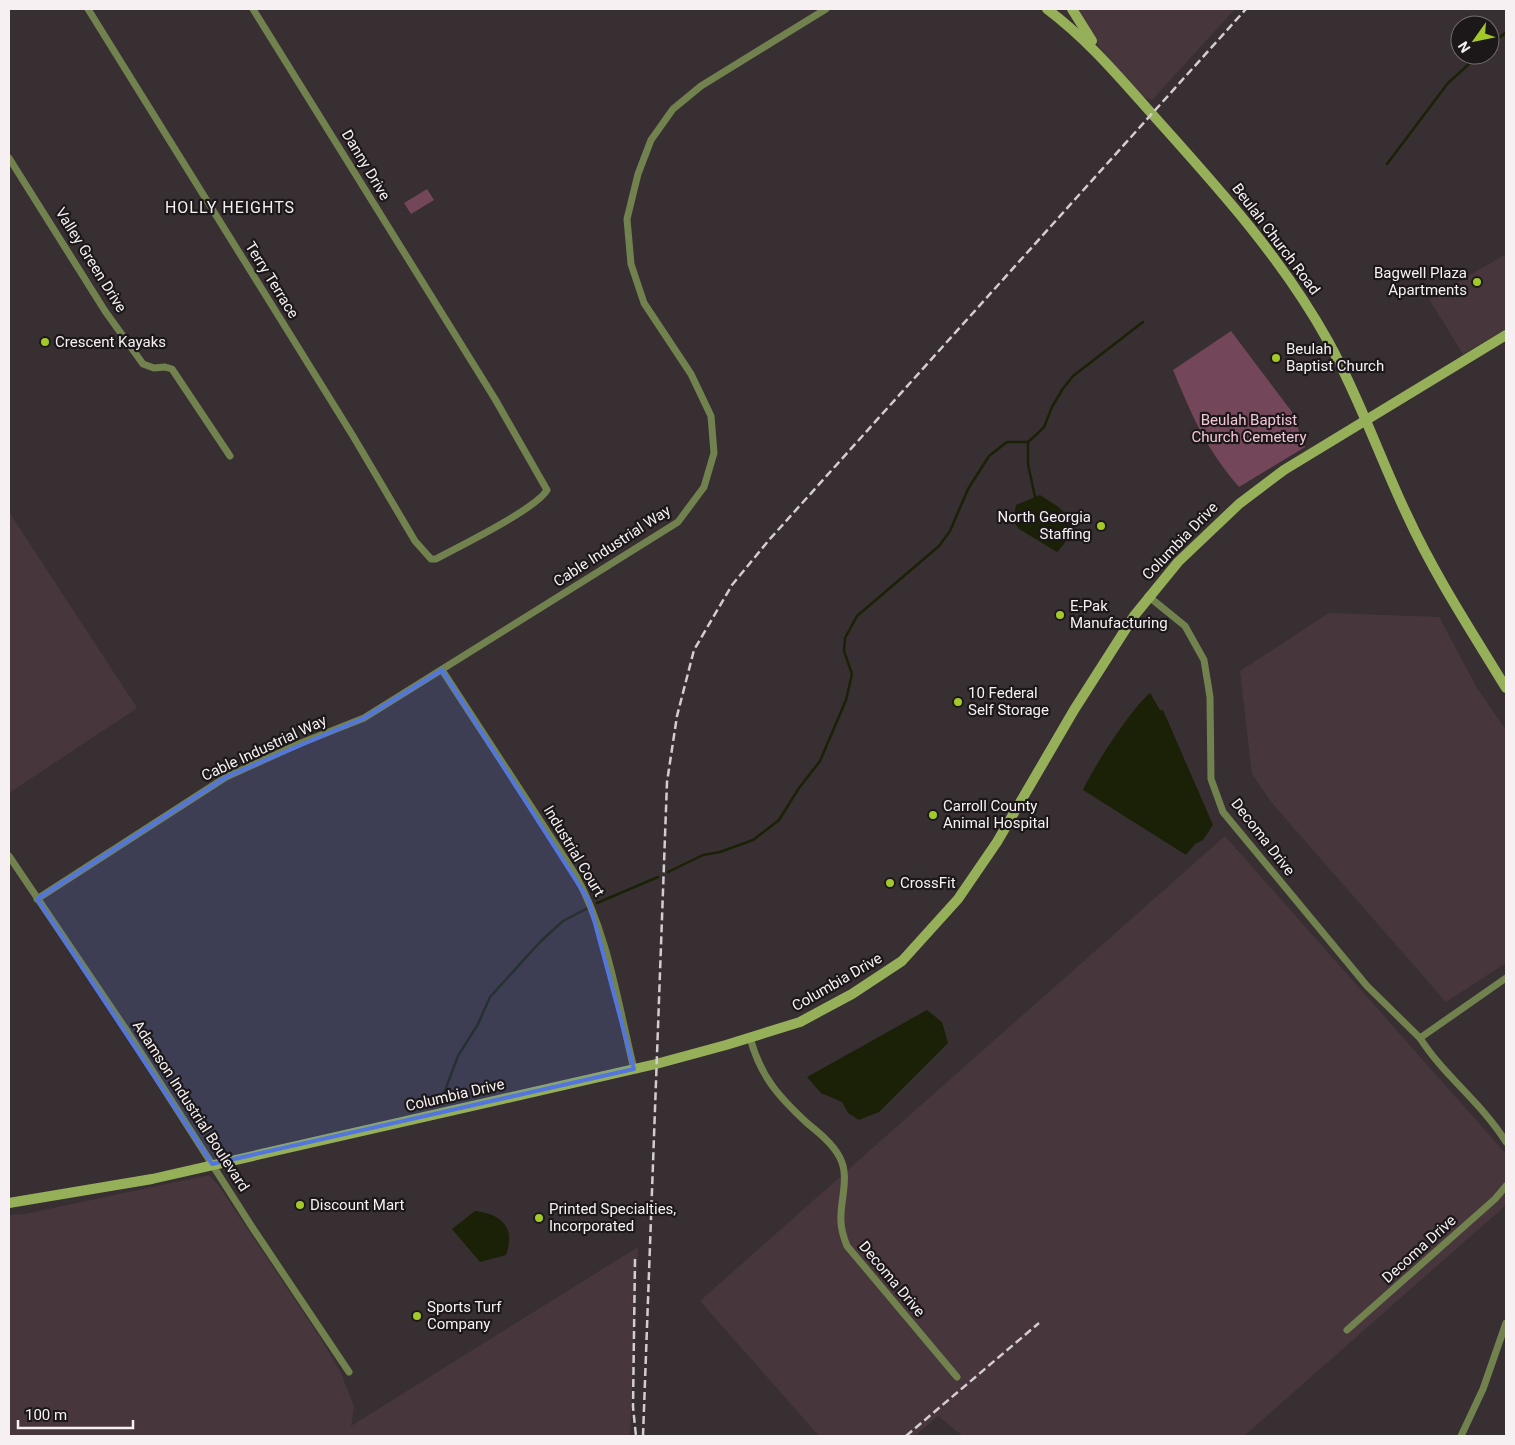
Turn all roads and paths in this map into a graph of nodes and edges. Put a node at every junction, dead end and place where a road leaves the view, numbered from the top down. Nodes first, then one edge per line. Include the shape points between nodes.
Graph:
1 (88, 9) edge
2 (253, 9) edge
3 (826, 9) edge
4 (1047, 9) edge
5 (1072, 9) edge
6 (1103, 58) junction
7 (9, 158) edge
8 (1506, 335) edge
9 (1366, 421) junction
10 (230, 456) dead end
11 (436, 559) joint
12 (1148, 596) junction
13 (442, 670) junction
14 (1506, 688) edge
15 (9, 856) edge
16 (37, 899) junction
17 (1506, 978) edge
18 (750, 1038) junction
19 (1420, 1038) junction
20 (634, 1069) junction
21 (1506, 1142) edge
22 (212, 1164) junction
23 (1506, 1186) edge
24 (9, 1203) edge
25 (1506, 1323) edge
26 (1347, 1330) dead end
27 (349, 1372) dead end
28 (958, 1377) dead end
29 (1461, 1436) edge

1 - 11 street, Terry Terrace via 415,541 431,559
2 - 11 street, Danny Drive via 456,335 547,490 530,505
3 - 13 street, Cable Industrial Way via 701,86 673,109 651,140 638,174 627,219 631,264 644,303 691,374 711,416 714,454 704,487 678,522
4 - 6 main road, Beulah Church Road via 1076,31
5 - 6 main road
6 - 9 main road, Beulah Church Road via 1211,180 1271,254 1329,343
7 - 10 street, Valley Green Drive via 105,311 143,364 172,369
8 - 9 main road, Columbia Drive
9 - 12 main road, Columbia Drive via 1284,470 1238,504
9 - 14 main road, Beulah Church Road via 1407,517
12 - 18 main road, Columbia Drive via 1074,710 997,842 958,899 902,961 852,994 800,1022
12 - 19 street, Decoma Drive via 1185,626 1204,660 1210,697 1211,780 1223,812 1367,986
13 - 16 street, Cable Industrial Way via 364,718 226,777
13 - 20 street, Industrial Court via 590,901
15 - 16 street, Adamson Industrial Boulevard
16 - 22 street, Adamson Industrial Boulevard
17 - 19 street
18 - 20 main road, Columbia Drive
18 - 28 street, Decoma Drive via 764,1076 773,1089 839,1156 844,1170 841,1232 847,1246
19 - 21 street, Decoma Drive via 1432,1058 1495,1123
20 - 22 main road, Columbia Drive
22 - 24 main road, Columbia Drive via 152,1179
22 - 27 street, Adamson Industrial Boulevard
23 - 26 street, Decoma Drive
25 - 29 street via 1483,1389

